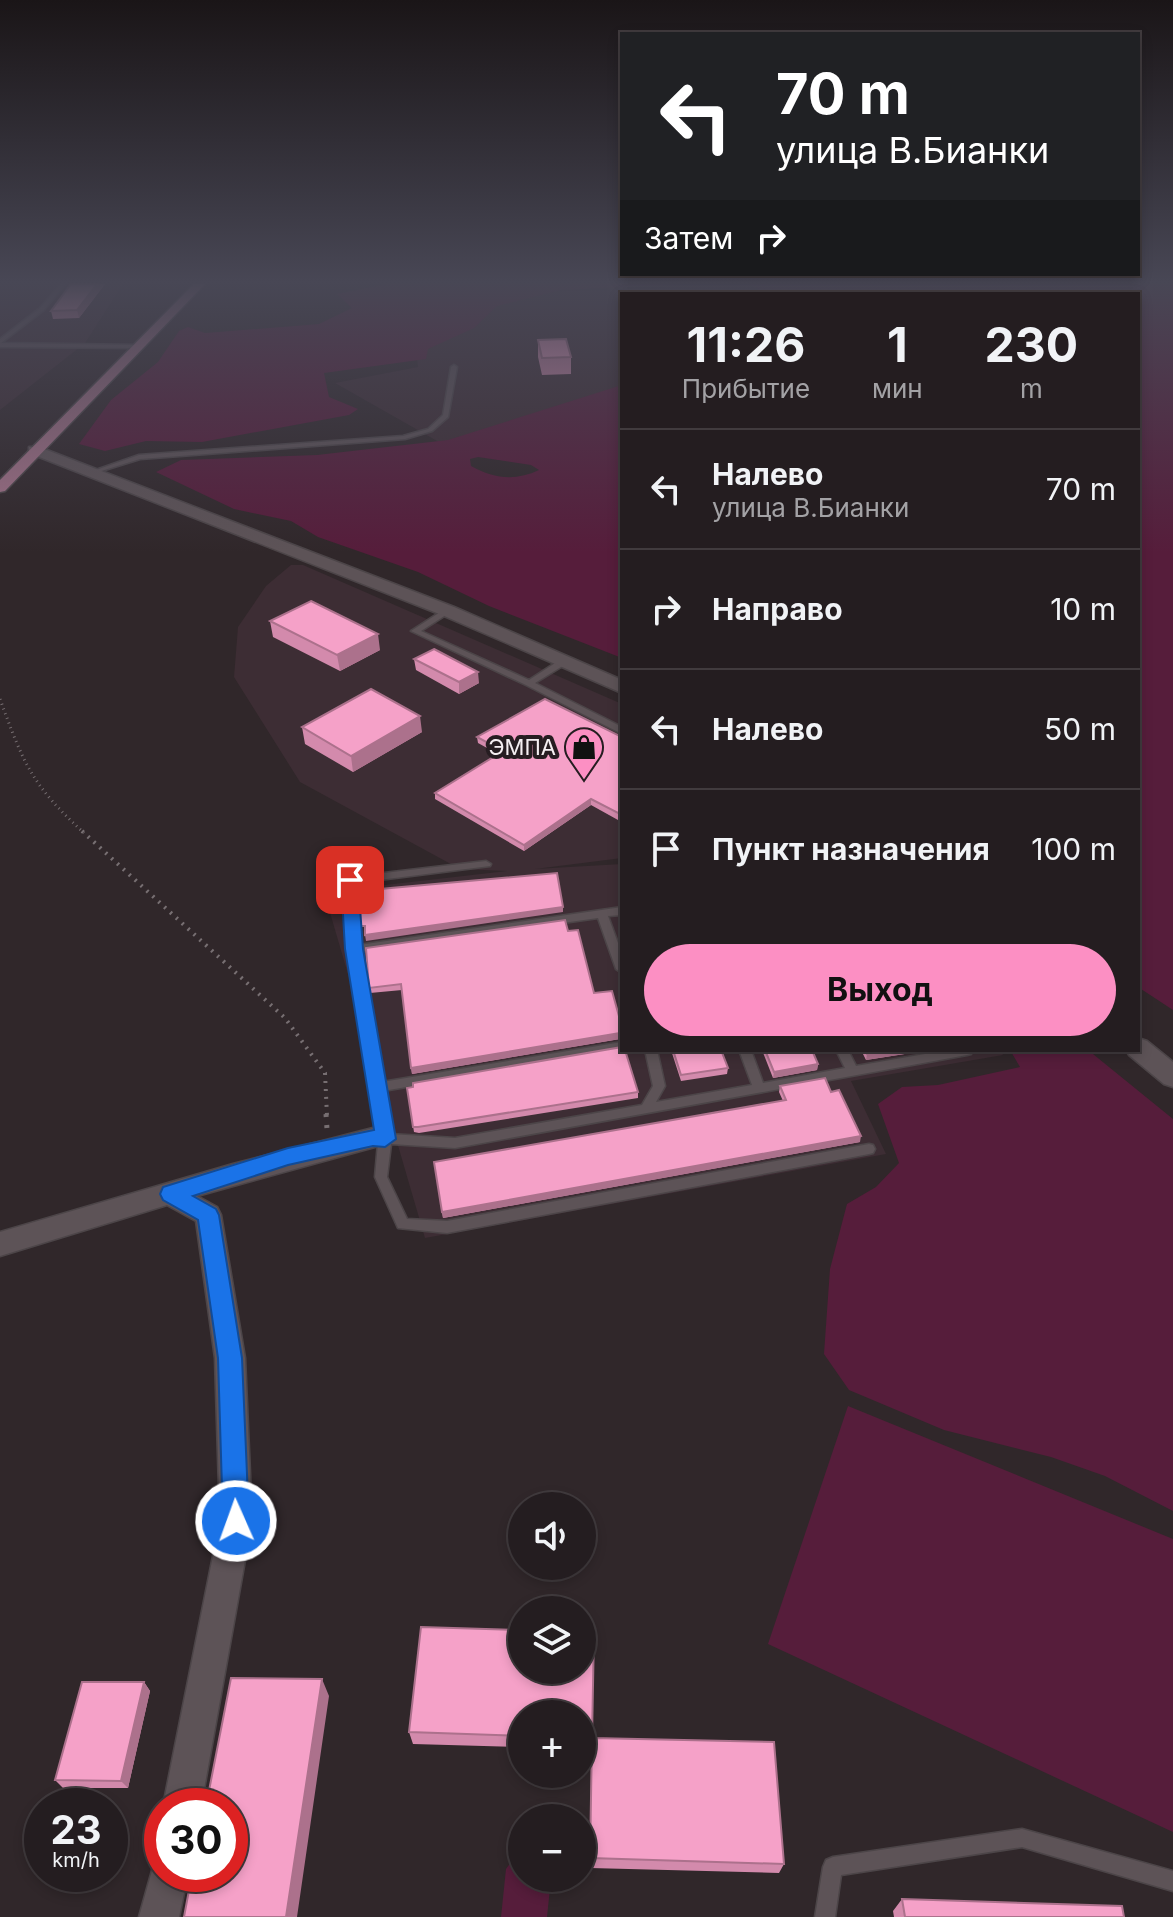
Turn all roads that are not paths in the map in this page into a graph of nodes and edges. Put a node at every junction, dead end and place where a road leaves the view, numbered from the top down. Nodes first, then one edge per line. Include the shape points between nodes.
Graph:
1 (110, 373) edge
2 (453, 373) edge
3 (34, 450) junction
4 (96, 471) junction
5 (0, 488) edge
6 (448, 611) junction
7 (566, 660) junction
8 (529, 683) junction
9 (620, 686) edge
10 (603, 721) junction
11 (620, 721) edge
12 (620, 730) edge
13 (486, 864) dead end
14 (620, 911) edge
15 (602, 914) junction
16 (354, 949) junction
17 (620, 964) edge
18 (620, 1046) edge
19 (1140, 1050) edge
20 (651, 1052) edge
21 (746, 1052) edge
22 (843, 1052) edge
23 (931, 1053) edge
24 (852, 1071) junction
25 (1173, 1077) edge
26 (377, 1087) junction
27 (759, 1088) junction
28 (646, 1109) junction
29 (379, 1138) junction
30 (869, 1149) dead end
31 (171, 1194) junction
32 (0, 1244) edge
33 (185, 1788) edge
34 (1173, 1881) edge
35 (165, 1892) edge
36 (159, 1917) edge
37 (825, 1917) edge

1 - 3 main road
2 - 4 lane via 446,416 430,430 403,438 139,457
3 - 4 main road
3 - 5 main road
4 - 6 main road
6 - 7 main road
6 - 8 lane via 415,631
7 - 8 lane
7 - 9 main road
8 - 10 lane
10 - 11 lane
10 - 12 lane
13 - 16 lane via 350,880
14 - 15 lane
15 - 16 lane
15 - 17 lane
16 - 26 lane
18 - 26 lane
19 - 25 main road
20 - 28 lane via 659,1086
21 - 27 lane
22 - 24 lane
23 - 24 lane
24 - 27 lane
26 - 29 lane
27 - 28 lane
28 - 29 lane via 455,1143
29 - 30 lane via 381,1177 403,1224 447,1227
29 - 31 street via 288,1156
31 - 32 street
31 - 33 street via 208,1215 230,1358 236,1521
34 - 37 lane via 1022,1838 833,1867
35 - 36 street

